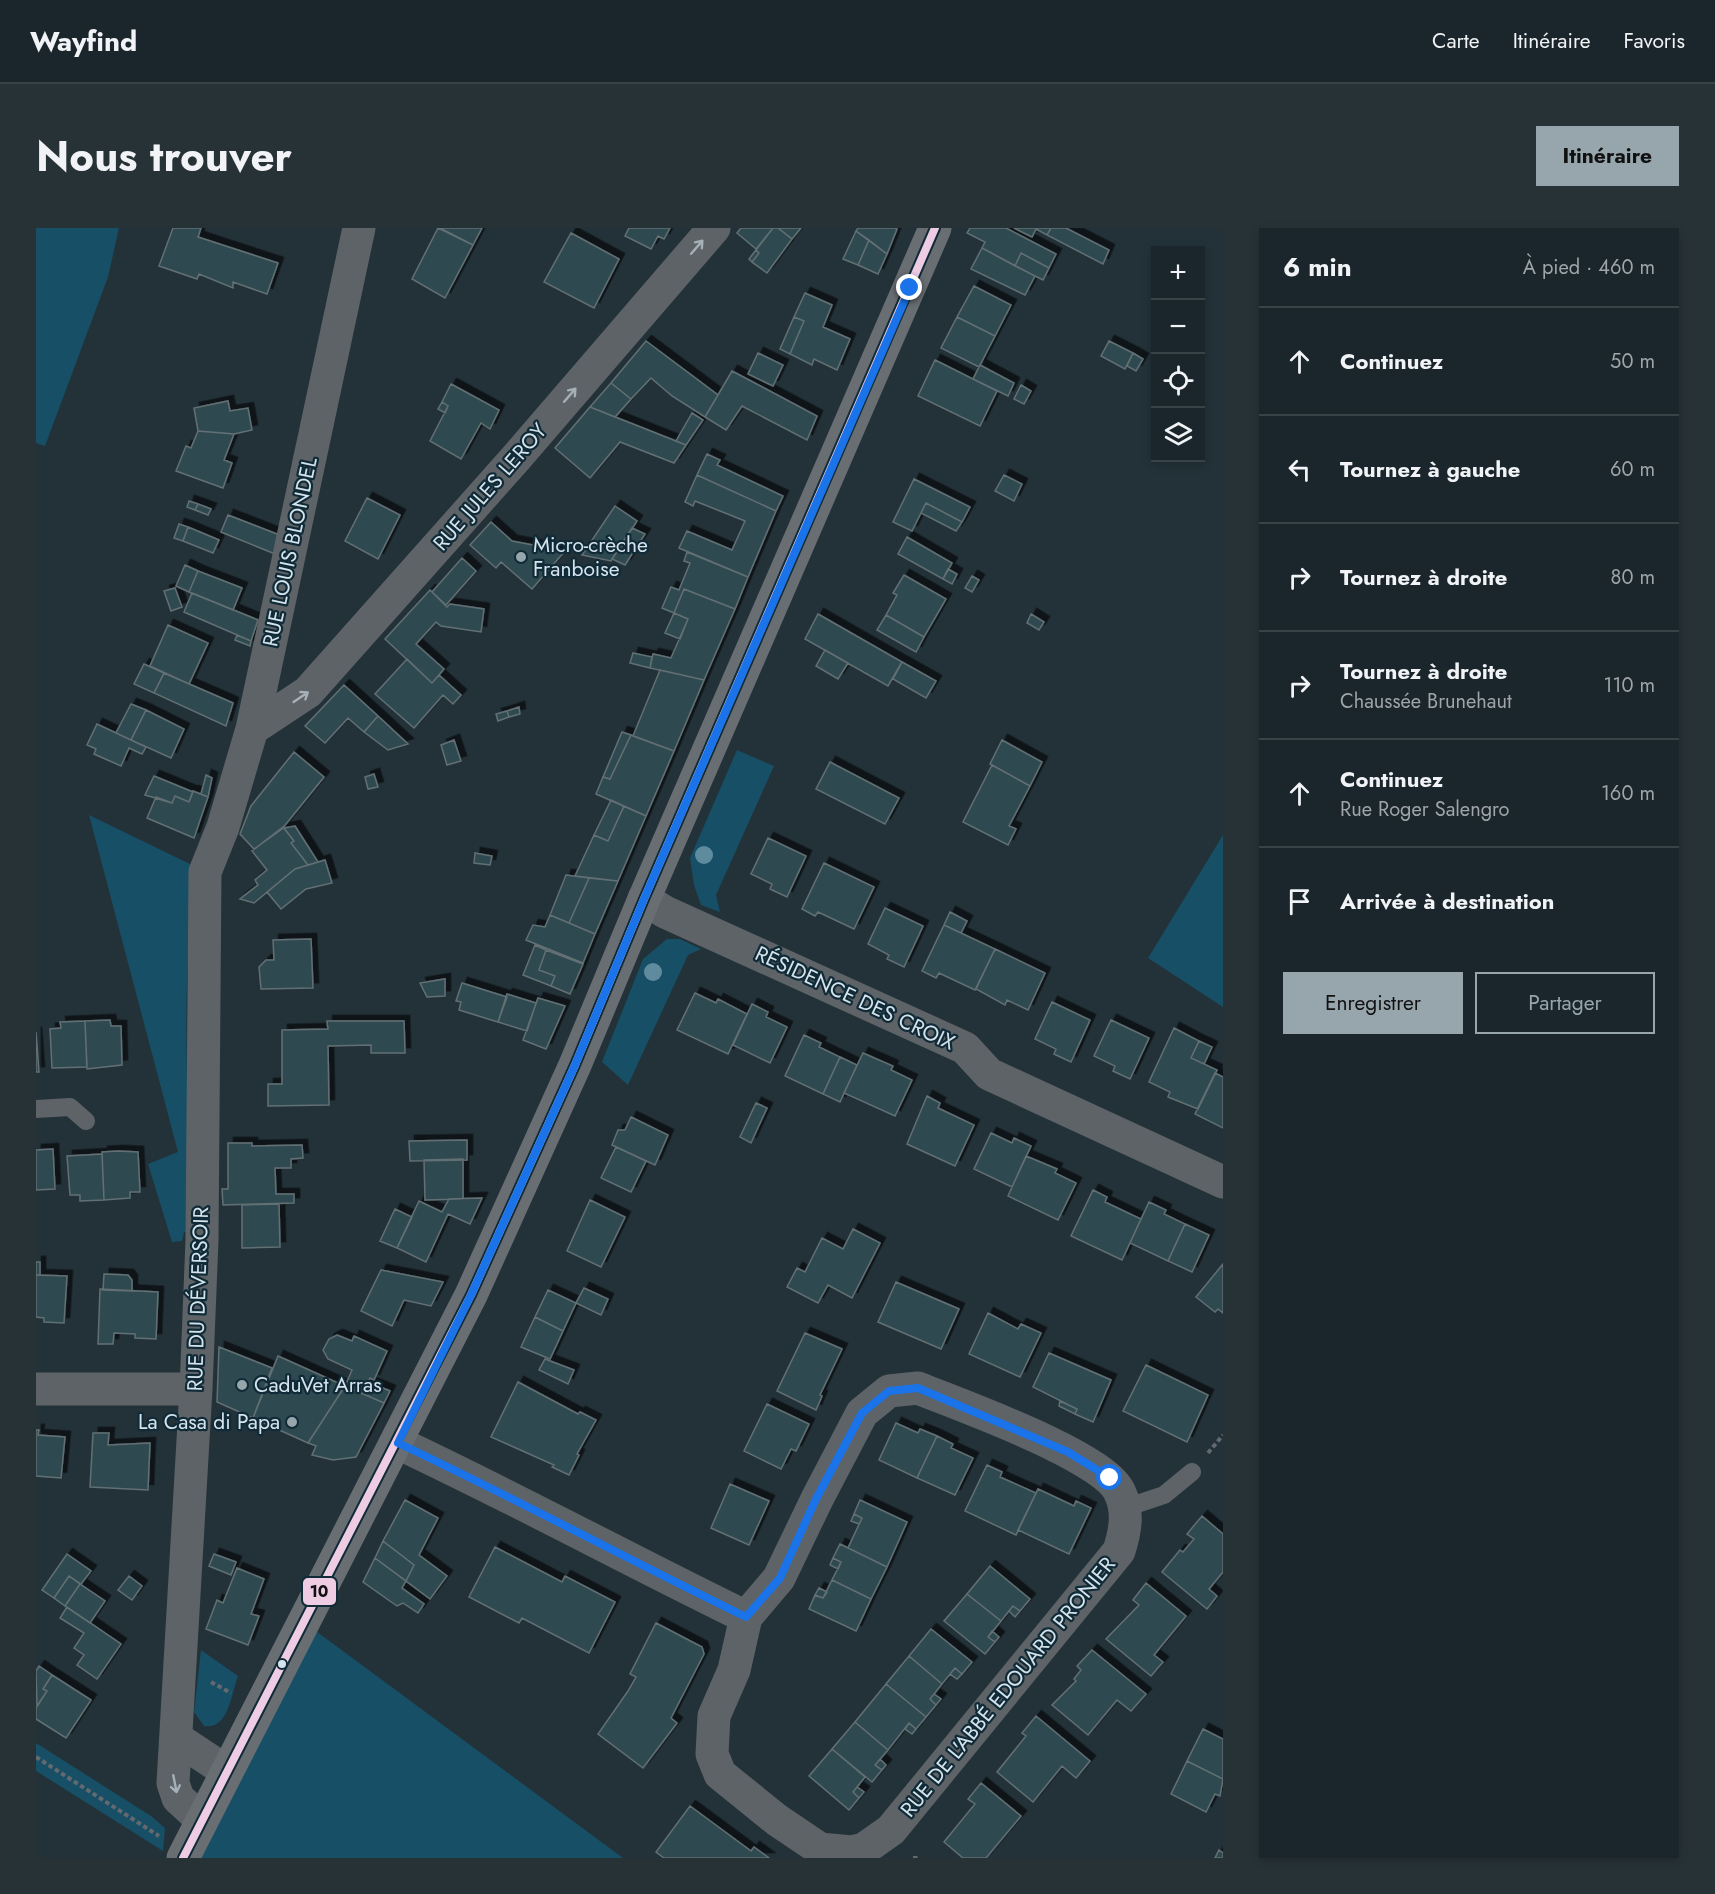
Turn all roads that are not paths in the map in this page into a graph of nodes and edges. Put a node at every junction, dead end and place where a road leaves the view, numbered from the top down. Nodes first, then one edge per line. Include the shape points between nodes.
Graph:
1 (359, 228) edge
2 (714, 228) edge
3 (935, 228) edge
4 (252, 729) junction
5 (205, 872) joint
6 (644, 899) junction
7 (36, 1109) edge
8 (86, 1121) dead end
9 (1223, 1182) edge
10 (36, 1389) edge
11 (196, 1389) junction
12 (398, 1443) junction
13 (1192, 1472) dead end
14 (1125, 1508) junction
15 (746, 1617) junction
16 (176, 1738) junction
17 (226, 1771) junction
18 (202, 1820) junction
19 (184, 1856) edge

1 - 4 street, RUE LOUIS BLONDEL
4 -> 2 street, RUE JULES LEROY via 308,692
3 - 6 main road
4 - 5 street, RUE LOUIS BLONDEL via 223,827
5 - 11 street, RUE DU DÉVERSOIR via 202,1240
6 - 9 street, RÉSIDENCE DES CROIX via 965,1048 989,1074
6 - 12 main road via 575,1065 471,1295
7 - 8 lane via 70,1107
10 - 11 street
11 - 16 street, RUE DU DÉVERSOIR
12 - 15 street
12 - 17 main road
13 - 14 lane via 1164,1495
14 - 15 street, RUE DE L'ABBÉ EDOUARD PRONIER via 1120,1491 1110,1478 1068,1452 918,1388 889,1391 862,1413 780,1578
14 - 15 street, RUE DE L'ABBÉ EDOUARD PRONIER via 1125,1531 1119,1551 891,1830 864,1849 820,1849 720,1774 712,1754 714,1716 734,1670
16 - 17 street
16 -> 18 street, RUE DU DÉVERSOIR via 173,1783 178,1798
17 - 18 main road
18 - 19 main road

